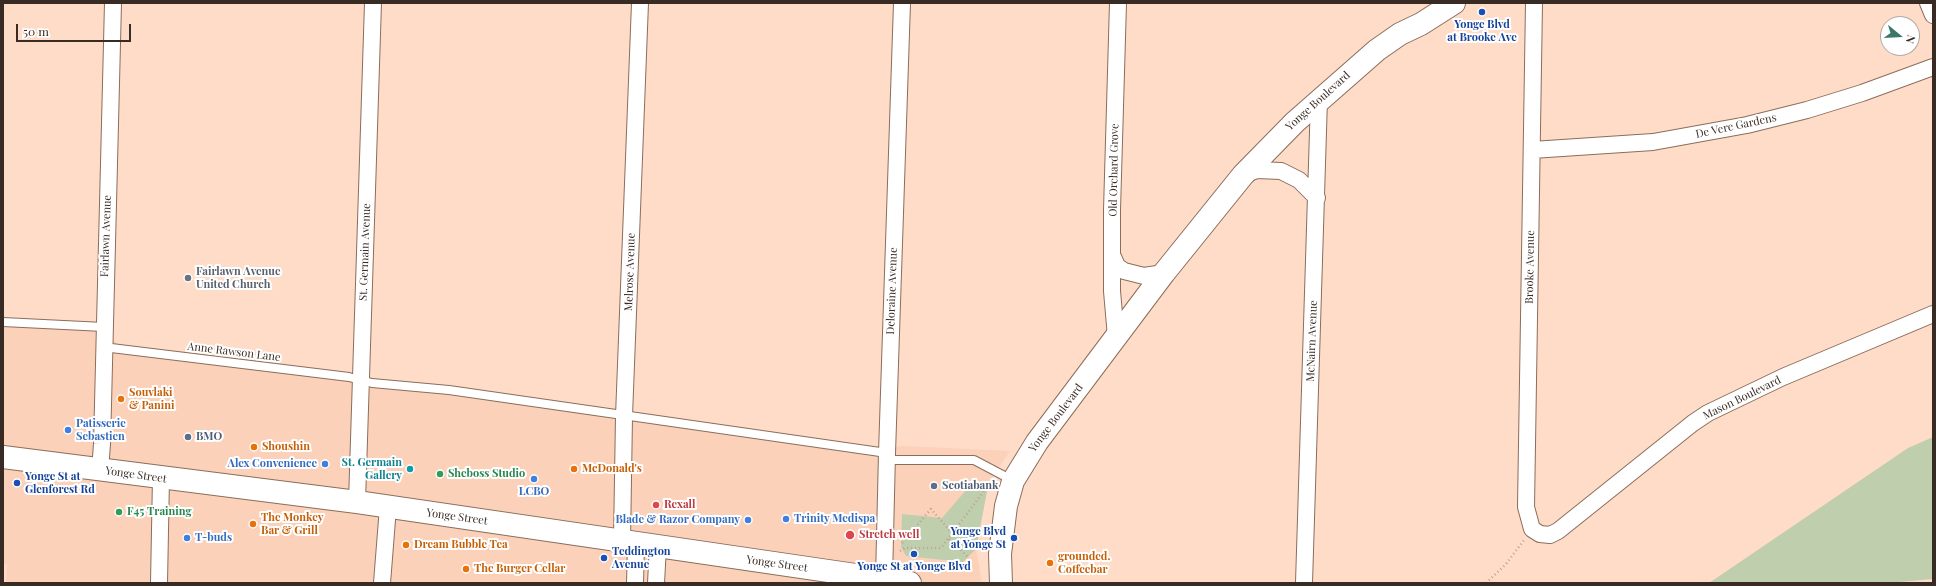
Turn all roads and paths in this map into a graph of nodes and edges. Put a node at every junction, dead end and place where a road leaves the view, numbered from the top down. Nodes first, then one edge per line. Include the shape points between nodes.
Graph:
1 (113, 3) edge
2 (373, 3) edge
3 (640, 3) edge
4 (902, 3) edge
5 (1118, 3) edge
6 (1430, 3) edge
7 (1454, 3) edge
8 (1534, 3) edge
9 (1928, 3) edge
10 (1933, 15) edge
11 (1400, 34) junction
12 (1933, 67) edge
13 (1319, 99) junction
14 (1532, 150) junction
15 (1243, 175) junction
16 (1317, 198) junction
17 (1113, 257) junction
18 (1164, 273) junction
19 (1933, 314) edge
20 (3, 322) edge
21 (104, 327) junction
22 (1116, 337) junction
23 (103, 347) junction
24 (361, 380) junction
25 (624, 416) junction
26 (886, 456) junction
27 (3, 457) edge
28 (100, 470) junction
29 (161, 478) junction
30 (1003, 480) junction
31 (357, 502) junction
32 (388, 506) junction
33 (1532, 529) junction
34 (951, 532) junction
35 (949, 539) junction
36 (629, 542) junction
37 (658, 546) junction
38 (969, 558) dead end
39 (817, 576) edge
40 (884, 579) junction
41 (158, 583) edge
42 (382, 583) edge
43 (635, 583) edge
44 (656, 583) edge
45 (910, 583) edge
46 (1001, 583) edge
47 (1304, 583) edge
48 (1486, 583) edge

1 - 21 street, Fairlawn Avenue
2 - 24 street, St. Germain Avenue
3 - 25 street, Melrose Avenue
4 - 26 street, Deloraine Avenue
5 - 17 street, Old Orchard Grove
6 - 11 main road, Yonge Boulevard
7 - 11 main road, Yonge Boulevard
8 - 14 street, Brooke Avenue
9 - 10 street
11 - 13 main road, Yonge Boulevard
12 - 14 street, De Vere Gardens via 1807,110 1731,128 1653,142
13 - 15 main road, Yonge Boulevard
13 - 16 street, McNairn Avenue
14 - 33 street, Brooke Avenue via 1526,507
15 - 16 street via 1257,170 1281,171 1299,180
15 - 18 main road, Yonge Boulevard
16 - 47 street, McNairn Avenue
17 - 18 street via 1117,266 1124,271 1144,276
17 - 22 street, Old Orchard Grove
18 - 22 main road, Yonge Boulevard
19 - 33 street, Mason Boulevard via 1783,378 1708,414 1693,423 1558,532 1550,535
20 - 21 lane
21 - 23 street, Fairlawn Avenue
22 - 30 main road, Yonge Boulevard via 1037,442
23 - 24 lane, Anne Rawson Lane
23 - 28 street, Fairlawn Avenue
24 - 25 lane, Anne Rawson Lane via 449,390
24 - 31 street, St. Germain Avenue
25 - 26 lane, Anne Rawson Lane
25 - 36 street, Melrose Avenue
26 - 30 lane, Anne Rawson Lane via 974,460
26 - 40 street, Deloraine Avenue
27 - 28 main road, Yonge Street
28 - 29 main road, Yonge Street
29 - 31 main road, Yonge Street
29 - 41 street
30 - 34 path
30 - 46 main road, Yonge Boulevard via 1006,506 1000,554
31 - 32 main road, Yonge Street
32 - 36 main road, Yonge Street
32 - 42 street
33 - 48 path via 1506,564
34 - 35 path
34 - 35 path via 931,509 902,542 899,551 905,548 941,548
35 - 38 path
36 - 37 main road, Yonge Street
36 - 43 street, Melrose Avenue
37 - 39 main road, Yonge Street
37 - 44 street
39 - 40 main road, Yonge Street
40 - 45 main road, Yonge Street

